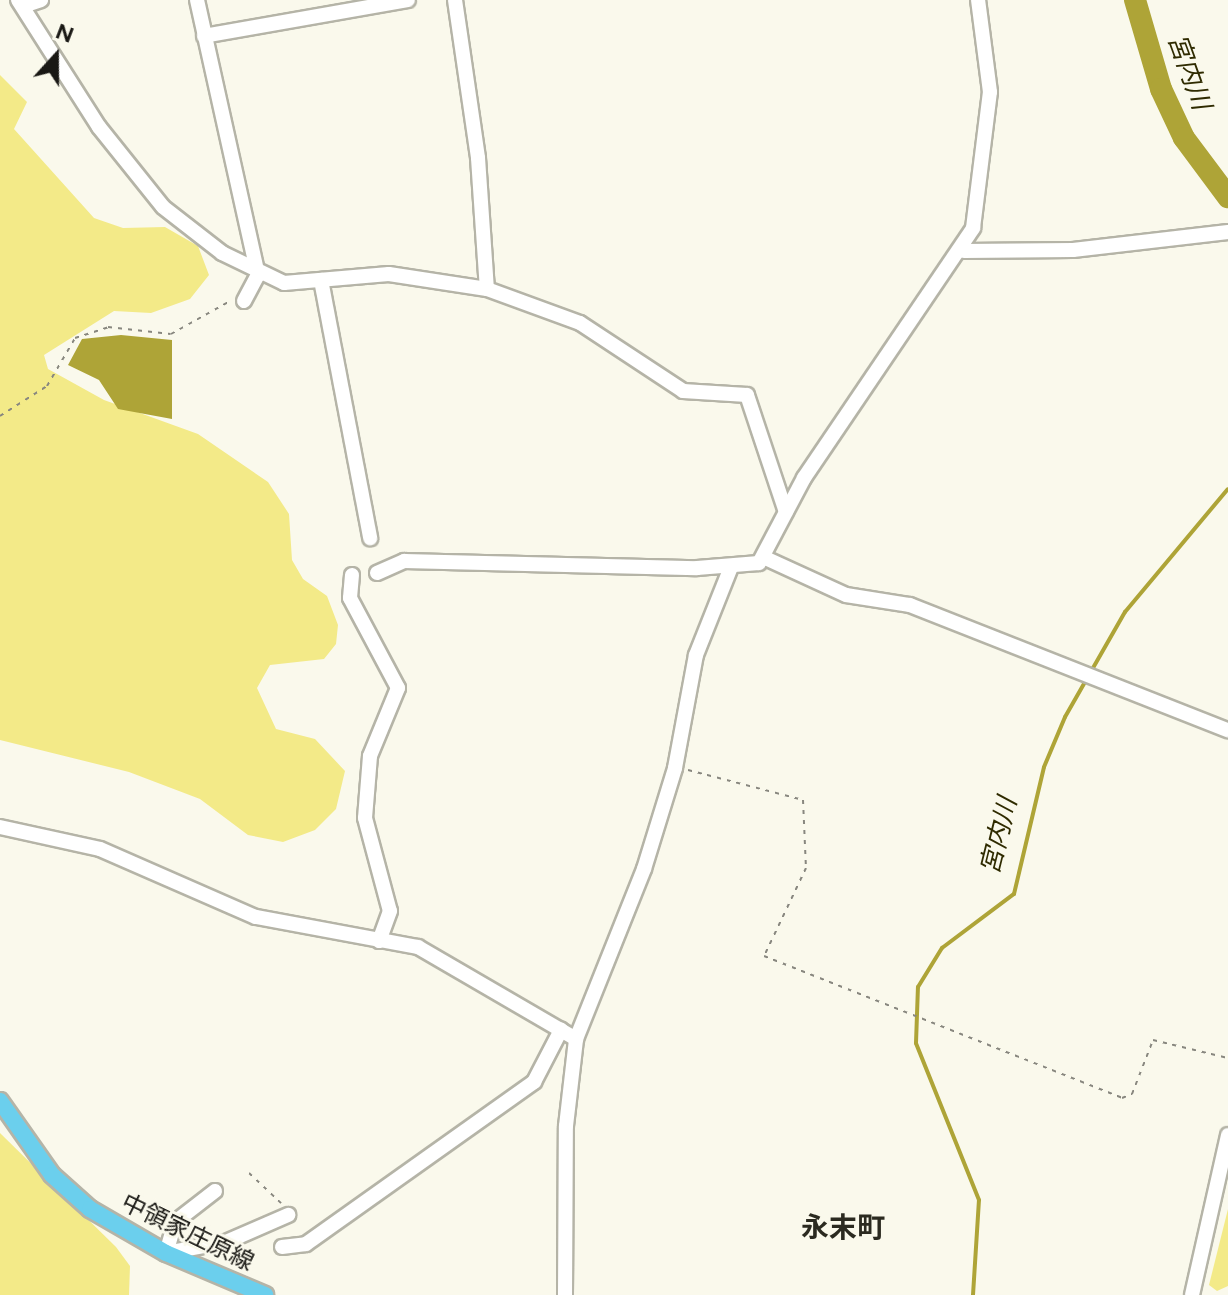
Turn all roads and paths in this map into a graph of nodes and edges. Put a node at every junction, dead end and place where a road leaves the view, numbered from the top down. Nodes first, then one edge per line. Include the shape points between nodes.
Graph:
1 (41, 0) edge
2 (197, 0) edge
3 (408, 0) edge
4 (455, 0) edge
5 (978, 0) edge
6 (20, 3) edge
7 (204, 36) junction
8 (1228, 232) edge
9 (964, 251) junction
10 (258, 275) junction
11 (321, 280) junction
12 (487, 289) junction
13 (245, 296) joint
14 (0, 416) edge
15 (786, 512) junction
16 (370, 538) dead end
17 (763, 557) junction
18 (731, 567) junction
19 (377, 573) dead end
20 (352, 575) dead end
21 (1228, 730) edge
22 (675, 768) junction
23 (0, 827) edge
24 (379, 941) junction
25 (561, 1030) junction
26 (576, 1039) junction
27 (1228, 1058) edge
28 (0, 1101) edge
29 (1228, 1135) edge
30 (215, 1191) dead end
31 (288, 1215) dead end
32 (282, 1247) dead end
33 (166, 1253) junction
34 (265, 1295) edge
35 (565, 1295) edge
36 (1192, 1295) edge

1 - 6 street
2 - 7 street
3 - 7 street
4 - 12 street via 478,158
5 - 9 street via 989,129
6 - 10 street via 99,127 163,207
7 - 10 street
8 - 9 street via 1073,250
9 - 15 street
10 - 11 street via 284,283
10 - 13 street
11 - 12 street via 389,274
11 - 16 street
12 - 15 street via 580,323 683,391 747,395
13 - 14 path via 171,334 108,327 75,338 47,386
15 - 17 street
17 - 18 street
17 - 21 street via 846,595 910,605
18 - 19 street via 404,561
18 - 22 street via 696,655
20 - 24 street via 350,598 398,688 370,756 365,818 390,911
22 - 26 street via 644,869
22 - 27 path via 803,800 806,868 764,956 1122,1098 1132,1094 1153,1040
23 - 24 street via 100,849 256,917
24 - 25 street via 418,947
25 - 26 street
25 - 32 street via 534,1082 306,1244
26 - 35 street via 566,1126
28 - 33 main road, 中領家庄原線 via 70,1193
29 - 36 street
30 - 33 street via 175,1222
31 - 33 street via 226,1242
33 - 34 main road, 中領家庄原線

